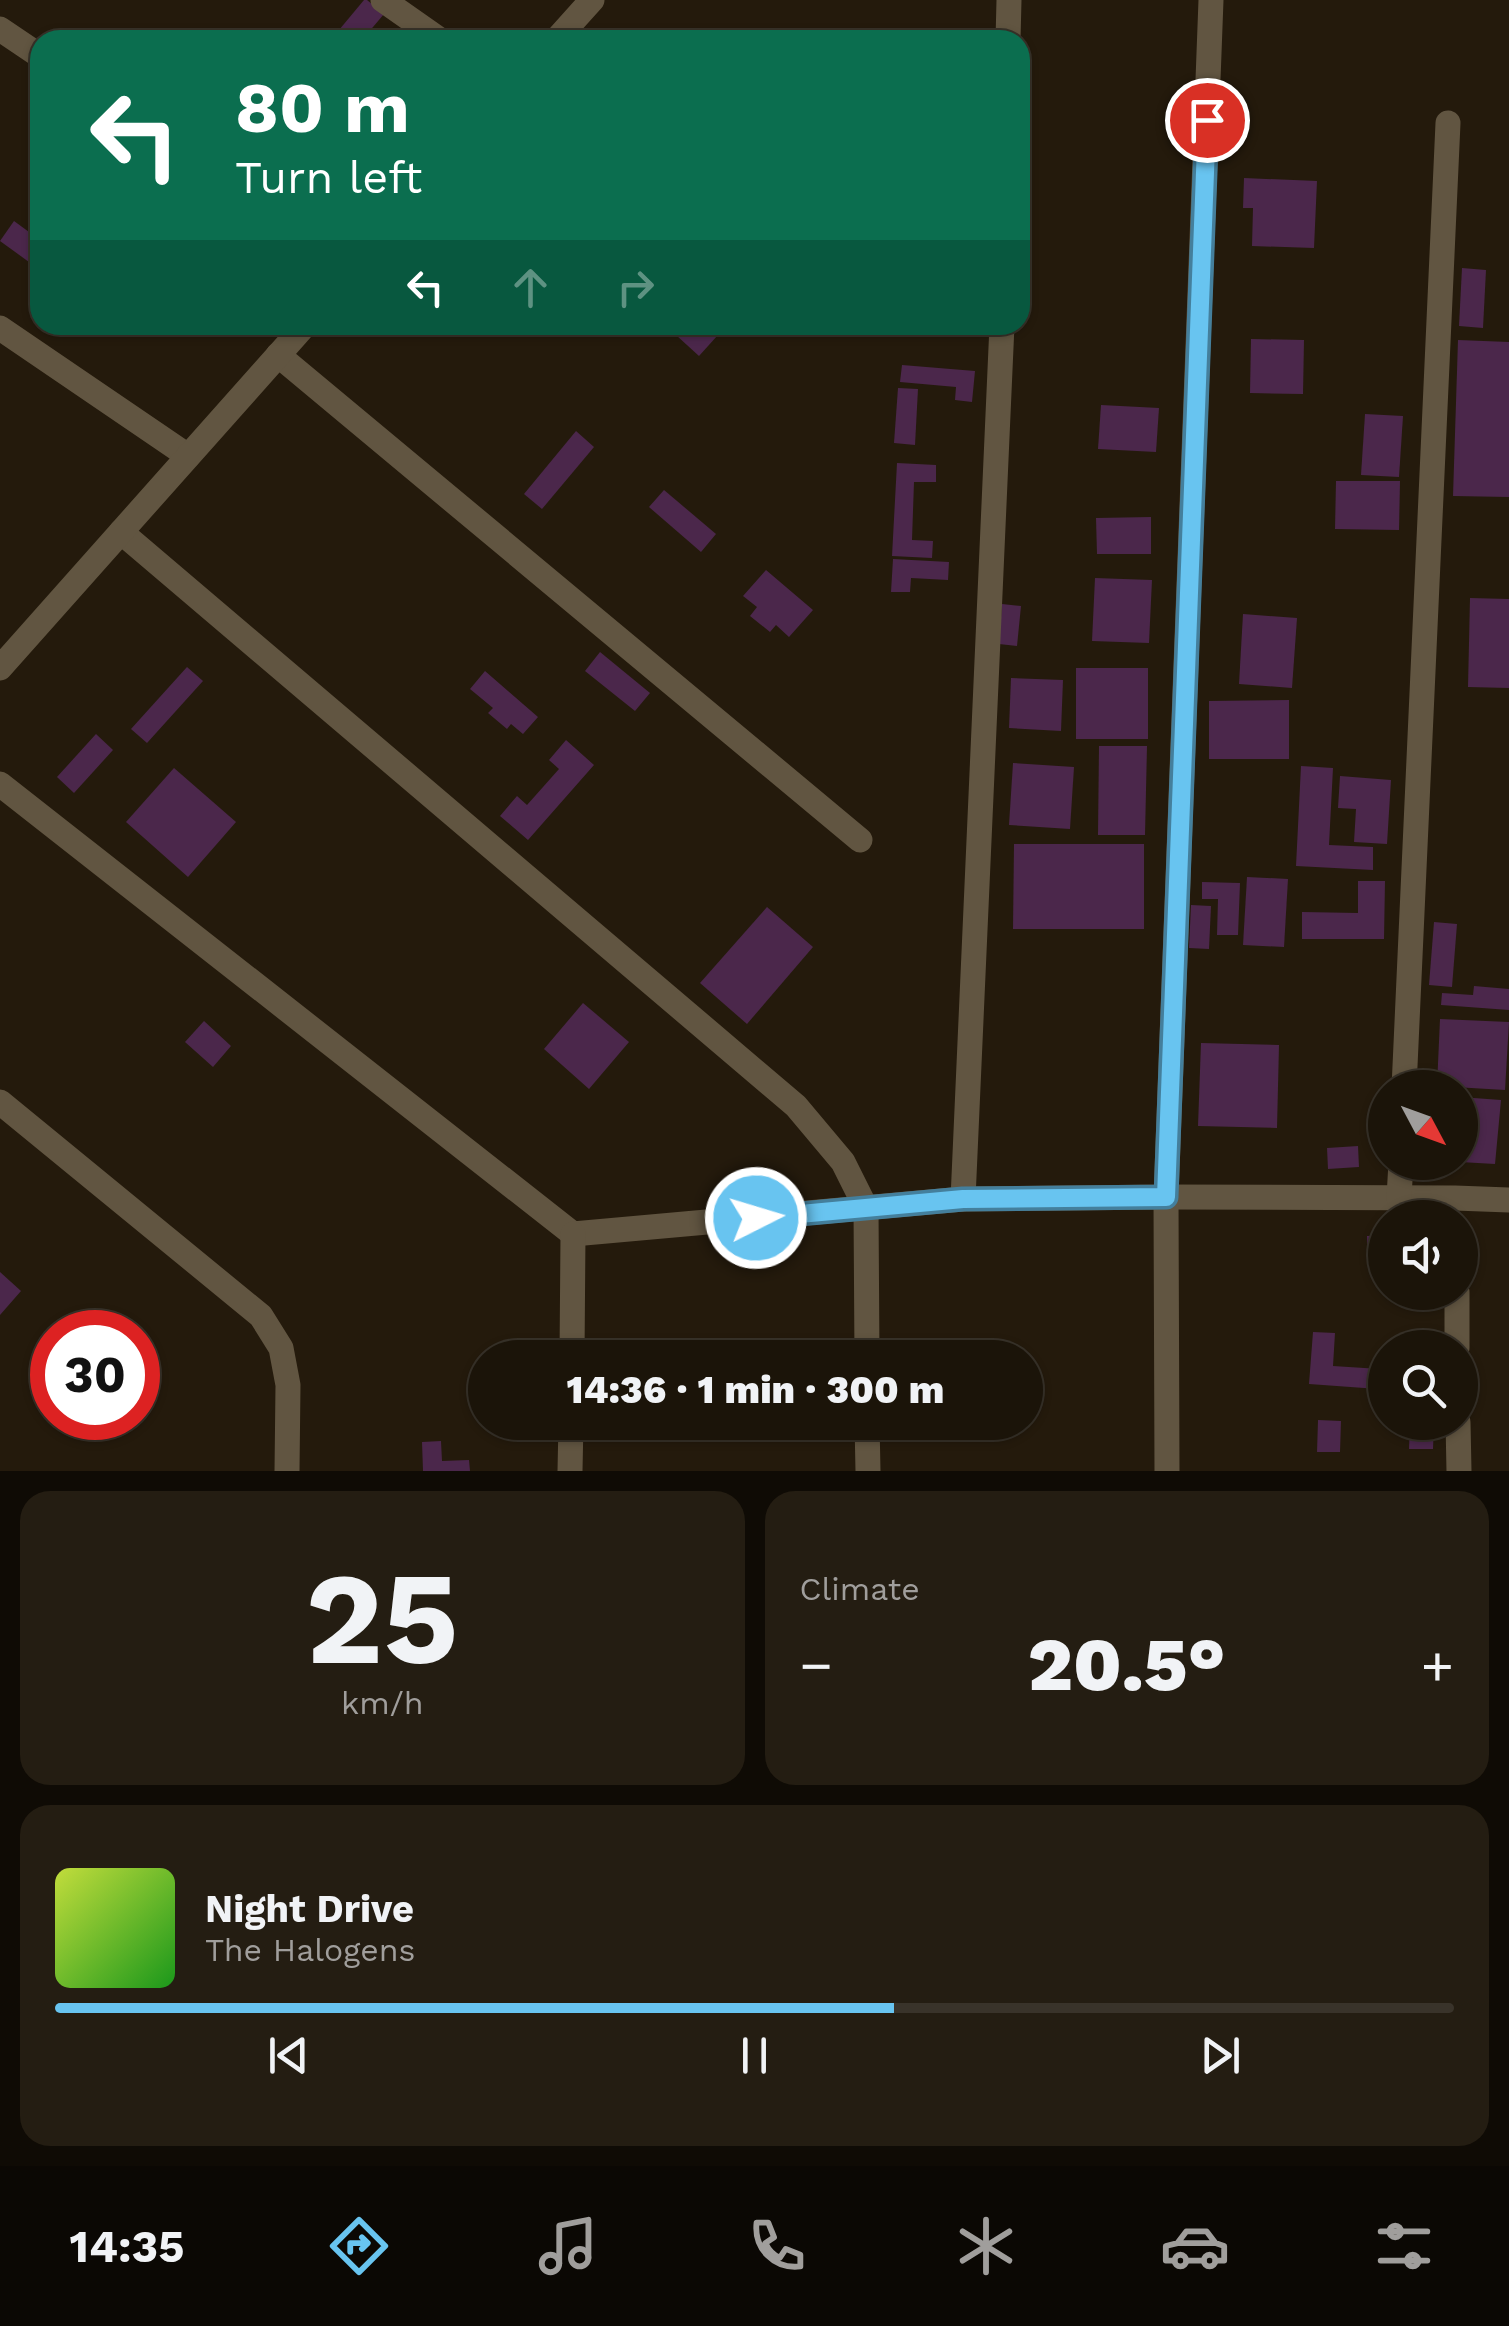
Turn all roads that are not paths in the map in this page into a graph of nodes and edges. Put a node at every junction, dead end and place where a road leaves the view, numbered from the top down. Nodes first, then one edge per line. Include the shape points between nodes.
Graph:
1 (384, 0) edge
2 (592, 0) edge
3 (1009, 0) edge
4 (1211, 0) edge
5 (0, 29) edge
6 (426, 30) edge
7 (565, 30) edge
8 (1008, 30) edge
9 (30, 49) edge
10 (1448, 123) dead end
11 (0, 328) edge
12 (297, 335) edge
13 (1002, 335) edge
14 (278, 356) junction
15 (188, 456) junction
16 (121, 532) junction
17 (5, 652) edge
18 (0, 784) edge
19 (860, 840) dead end
20 (1405, 1070) edge
21 (0, 1102) edge
22 (1400, 1180) edge
23 (1166, 1197) junction
24 (1399, 1198) junction
25 (963, 1199) junction
26 (1410, 1200) edge
27 (1509, 1200) edge
28 (1478, 1205) edge
29 (866, 1208) junction
30 (573, 1234) junction
31 (572, 1340) edge
32 (867, 1340) edge
33 (571, 1440) edge
34 (867, 1440) edge
35 (1458, 1440) edge
36 (287, 1471) edge
37 (570, 1471) edge
38 (868, 1471) edge
39 (1167, 1471) edge
40 (1459, 1471) edge

1 - 6 street
2 - 7 street
3 - 8 street
4 - 23 street
5 - 9 street
10 - 20 street
11 - 15 street
12 - 14 street
13 - 25 street
14 - 15 street
14 - 19 street
15 - 16 street
16 - 17 street
16 - 29 street via 796,1106 842,1162
18 - 30 street
21 - 36 street via 261,1316 282,1348
22 - 24 street
23 - 24 street
23 - 25 street
23 - 39 street
24 - 26 street
25 - 29 street
27 - 28 street
29 - 30 street
29 - 32 street
30 - 31 street
33 - 37 street
34 - 38 street
35 - 40 street

